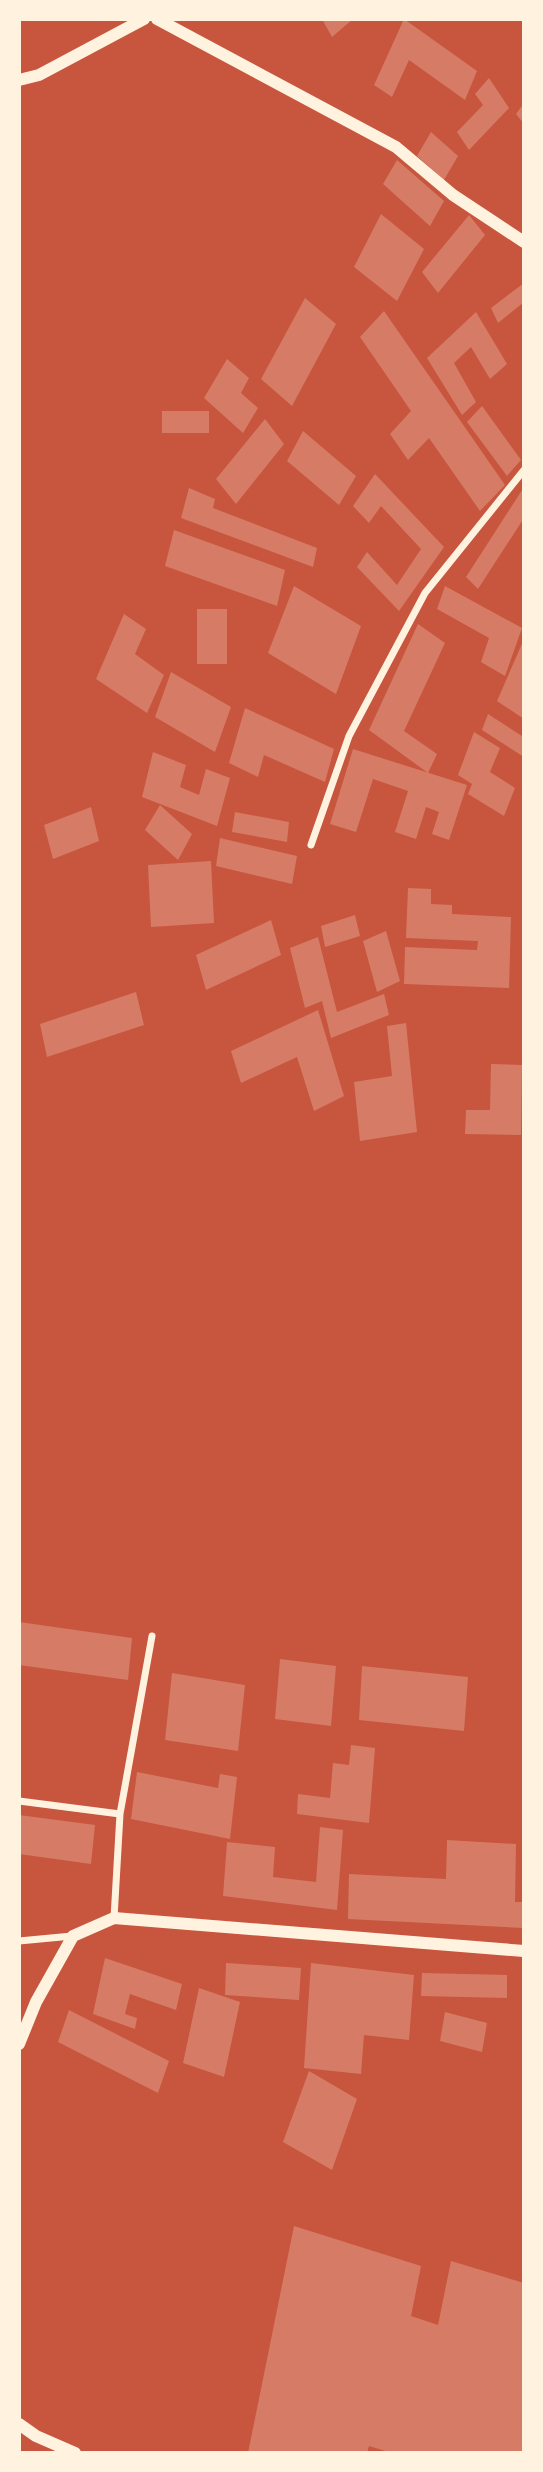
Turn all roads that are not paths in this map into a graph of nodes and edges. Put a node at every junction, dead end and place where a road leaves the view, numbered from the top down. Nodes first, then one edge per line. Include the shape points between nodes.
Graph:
1 (144, 19) edge
2 (157, 19) edge
3 (19, 80) edge
4 (524, 242) edge
5 (524, 470) edge
6 (311, 845) dead end
7 (152, 1636) dead end
8 (19, 1801) edge
9 (120, 1814) junction
10 (114, 1918) junction
11 (73, 1936) junction
12 (19, 1941) edge
13 (524, 1951) edge
14 (19, 2044) edge
15 (19, 2424) edge
16 (75, 2453) edge

1 - 3 street via 39,75
2 - 4 street via 396,147 453,195
5 - 6 street via 425,593 349,736
7 - 9 street
8 - 9 street
9 - 10 street
10 - 11 street
10 - 13 street
11 - 12 street
11 - 14 street via 36,2002
15 - 16 street

